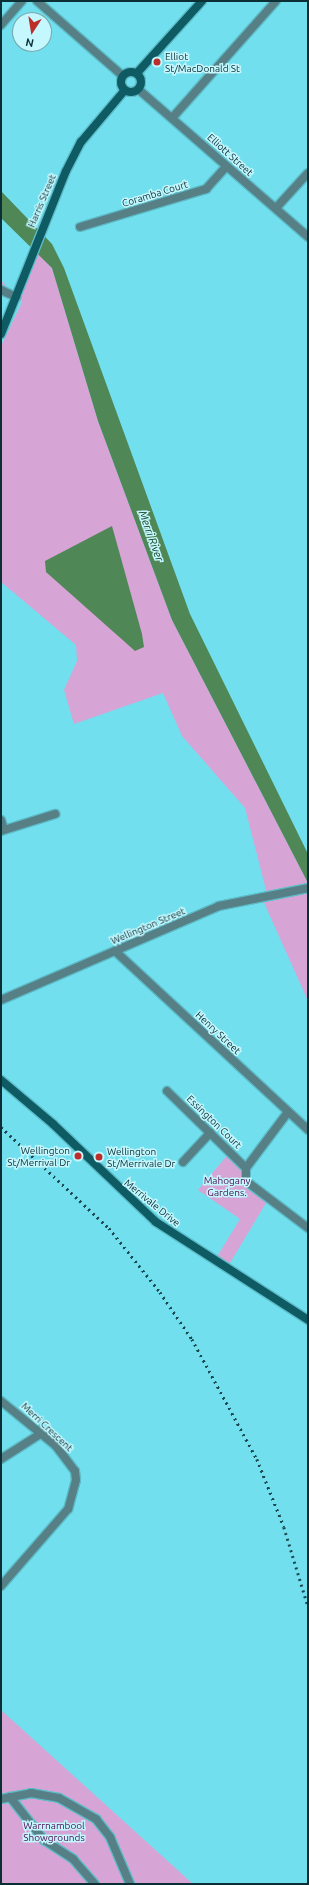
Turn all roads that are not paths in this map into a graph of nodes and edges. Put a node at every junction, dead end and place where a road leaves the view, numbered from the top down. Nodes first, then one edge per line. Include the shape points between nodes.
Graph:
1 (22, 1) edge
2 (37, 1) edge
3 (202, 1) edge
4 (276, 1) edge
5 (1, 25) edge
6 (137, 74) junction
7 (123, 76) junction
8 (138, 89) junction
9 (125, 90) junction
10 (174, 117) junction
11 (226, 167) junction
12 (308, 173) edge
13 (276, 208) junction
14 (80, 227) dead end
15 (308, 237) edge
16 (1, 290) edge
17 (16, 297) junction
18 (1, 334) edge
19 (55, 814) dead end
20 (1, 820) edge
21 (2, 830) edge
22 (306, 888) edge
23 (115, 951) junction
24 (1, 1000) edge
25 (1, 1080) edge
26 (167, 1091) dead end
27 (288, 1112) junction
28 (308, 1130) edge
29 (210, 1133) junction
30 (183, 1162) dead end
31 (246, 1168) junction
32 (308, 1228) edge
33 (308, 1320) edge
34 (1, 1401) edge
35 (42, 1433) junction
36 (1, 1458) edge
37 (1, 1586) edge
38 (10, 1797) junction
39 (1, 1799) edge
40 (95, 1884) edge
41 (130, 1884) edge

1 - 5 street
2 - 7 street
3 - 6 street
4 - 10 street
6 - 7 street via 128,72
6 - 8 street via 141,79
7 - 9 street
8 - 9 street
8 - 10 street, Elliott Street
9 - 17 street, Harris Street via 81,142 44,222
10 - 11 street, Elliott Street
11 - 13 street, Elliott Street
11 - 14 street, Coramba Court via 206,189
12 - 13 street
13 - 15 street, Elliott Street
16 - 17 street
17 - 18 street, Harris Street
19 - 21 street
20 - 21 street
22 - 23 street, Wellington Street via 219,906
23 - 24 street, Wellington Street
23 - 27 street, Henry Street
25 - 33 street, Merrivale Drive via 53,1124 156,1222
26 - 29 street, Essington Court
27 - 28 street, Henry Street
27 - 31 street
29 - 30 street
29 - 31 street, Essington Court
31 - 32 street via 246,1181
34 - 35 street, Merri Crescent
35 - 36 street
35 - 37 street, Merri Crescent via 75,1471 76,1486 62,1517
38 - 39 street
38 - 40 street via 44,1840 72,1859
38 - 41 street via 31,1793 59,1798 96,1819 110,1837

